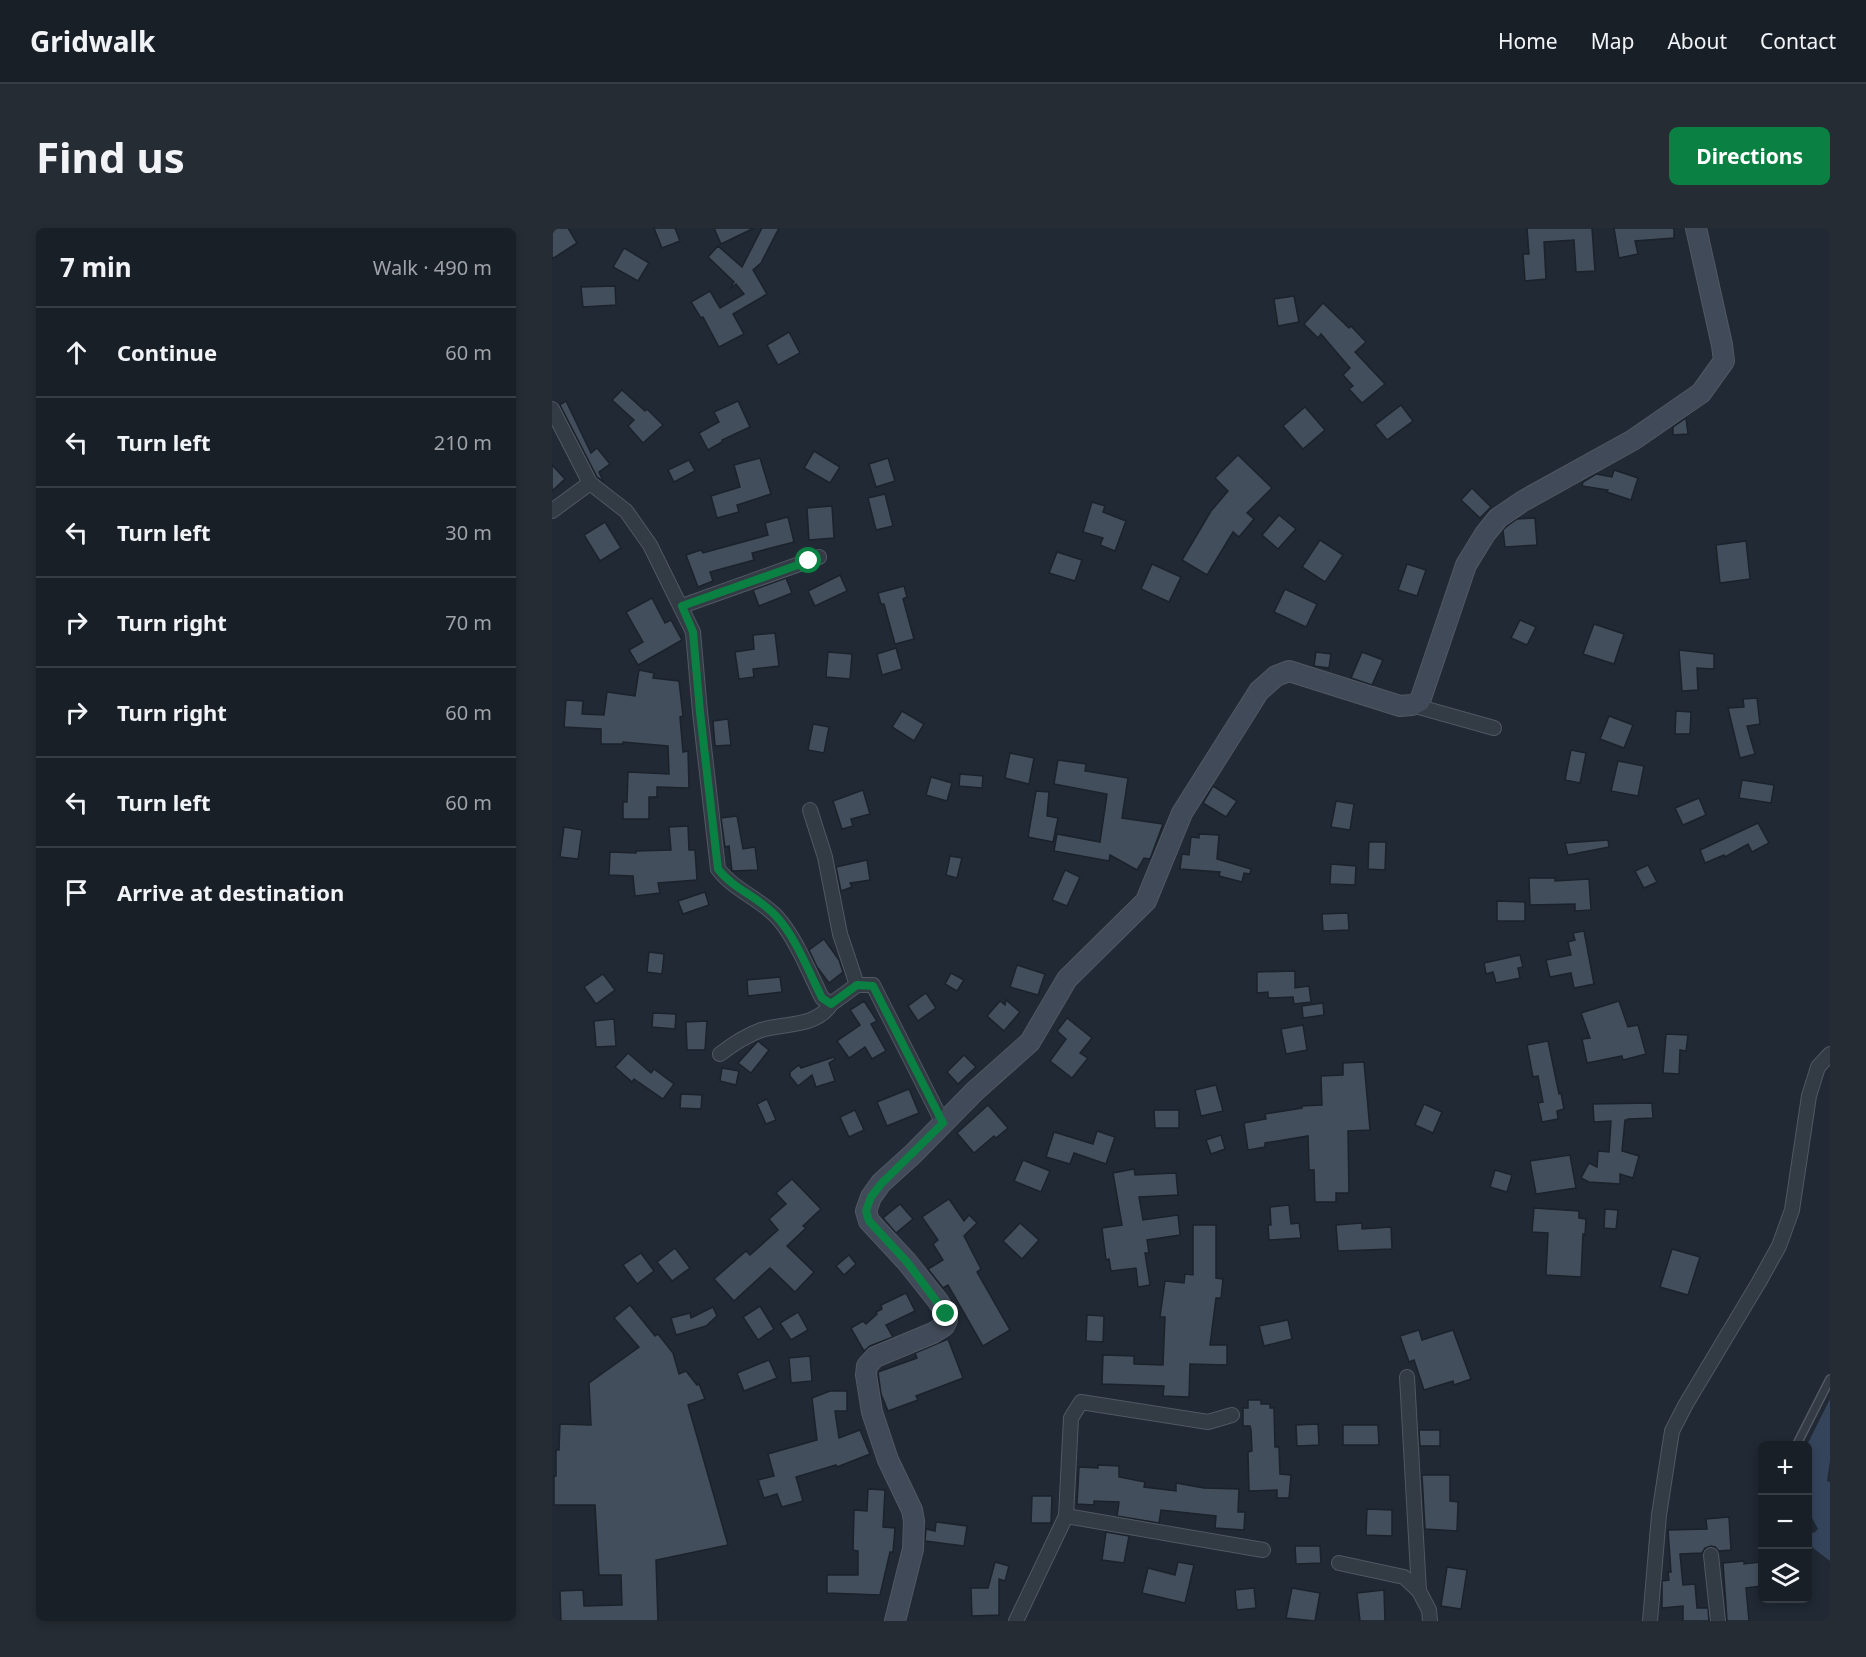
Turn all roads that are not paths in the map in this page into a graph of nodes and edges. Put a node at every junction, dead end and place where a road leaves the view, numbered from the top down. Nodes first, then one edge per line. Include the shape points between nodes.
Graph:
1 (1696, 228) edge
2 (552, 409) edge
3 (590, 483) junction
4 (552, 512) edge
5 (819, 557) dead end
6 (682, 606) junction
7 (1412, 705) junction
8 (1494, 728) dead end
9 (810, 810) dead end
10 (857, 985) junction
11 (831, 1004) junction
12 (720, 1054) dead end
13 (1830, 1054) edge
14 (943, 1123) junction
15 (1407, 1377) dead end
16 (1830, 1379) edge
17 (1232, 1415) dead end
18 (1799, 1441) edge
19 (1066, 1516) junction
20 (1263, 1550) dead end
21 (1711, 1555) dead end
22 (1340, 1563) dead end
23 (1419, 1591) junction
24 (895, 1621) edge
25 (1016, 1621) edge
26 (1430, 1621) edge
27 (1650, 1621) edge
28 (1718, 1621) edge

1 - 7 street via 1722,345 1724,361 1717,374 1701,393 1634,440 1498,518 1466,565 1420,701
2 - 3 street
3 - 4 street
3 - 6 street via 626,511 650,545
5 - 6 street
6 - 11 street via 693,632 718,869 776,915 822,998
7 - 8 street
7 - 14 street via 1400,706 1289,671 1276,676 1259,691 1182,813 1146,901 1067,979 1030,1042
9 - 10 street via 825,857 840,934
10 - 11 street
10 - 14 street via 873,986
11 - 12 street via 825,1014 763,1030 738,1040
13 - 27 street via 1818,1067 1809,1096 1792,1210 1779,1246 1672,1431 1659,1515
14 - 24 street via 881,1184 866,1211 869,1221 907,1262 947,1320 933,1333 875,1357 867,1366 872,1412 914,1521 913,1548
15 - 23 street
16 - 18 lane
17 - 19 street via 1208,1422 1081,1402 1071,1418
19 - 20 street
19 - 25 street
21 - 28 street
22 - 23 street via 1404,1578
23 - 26 street

